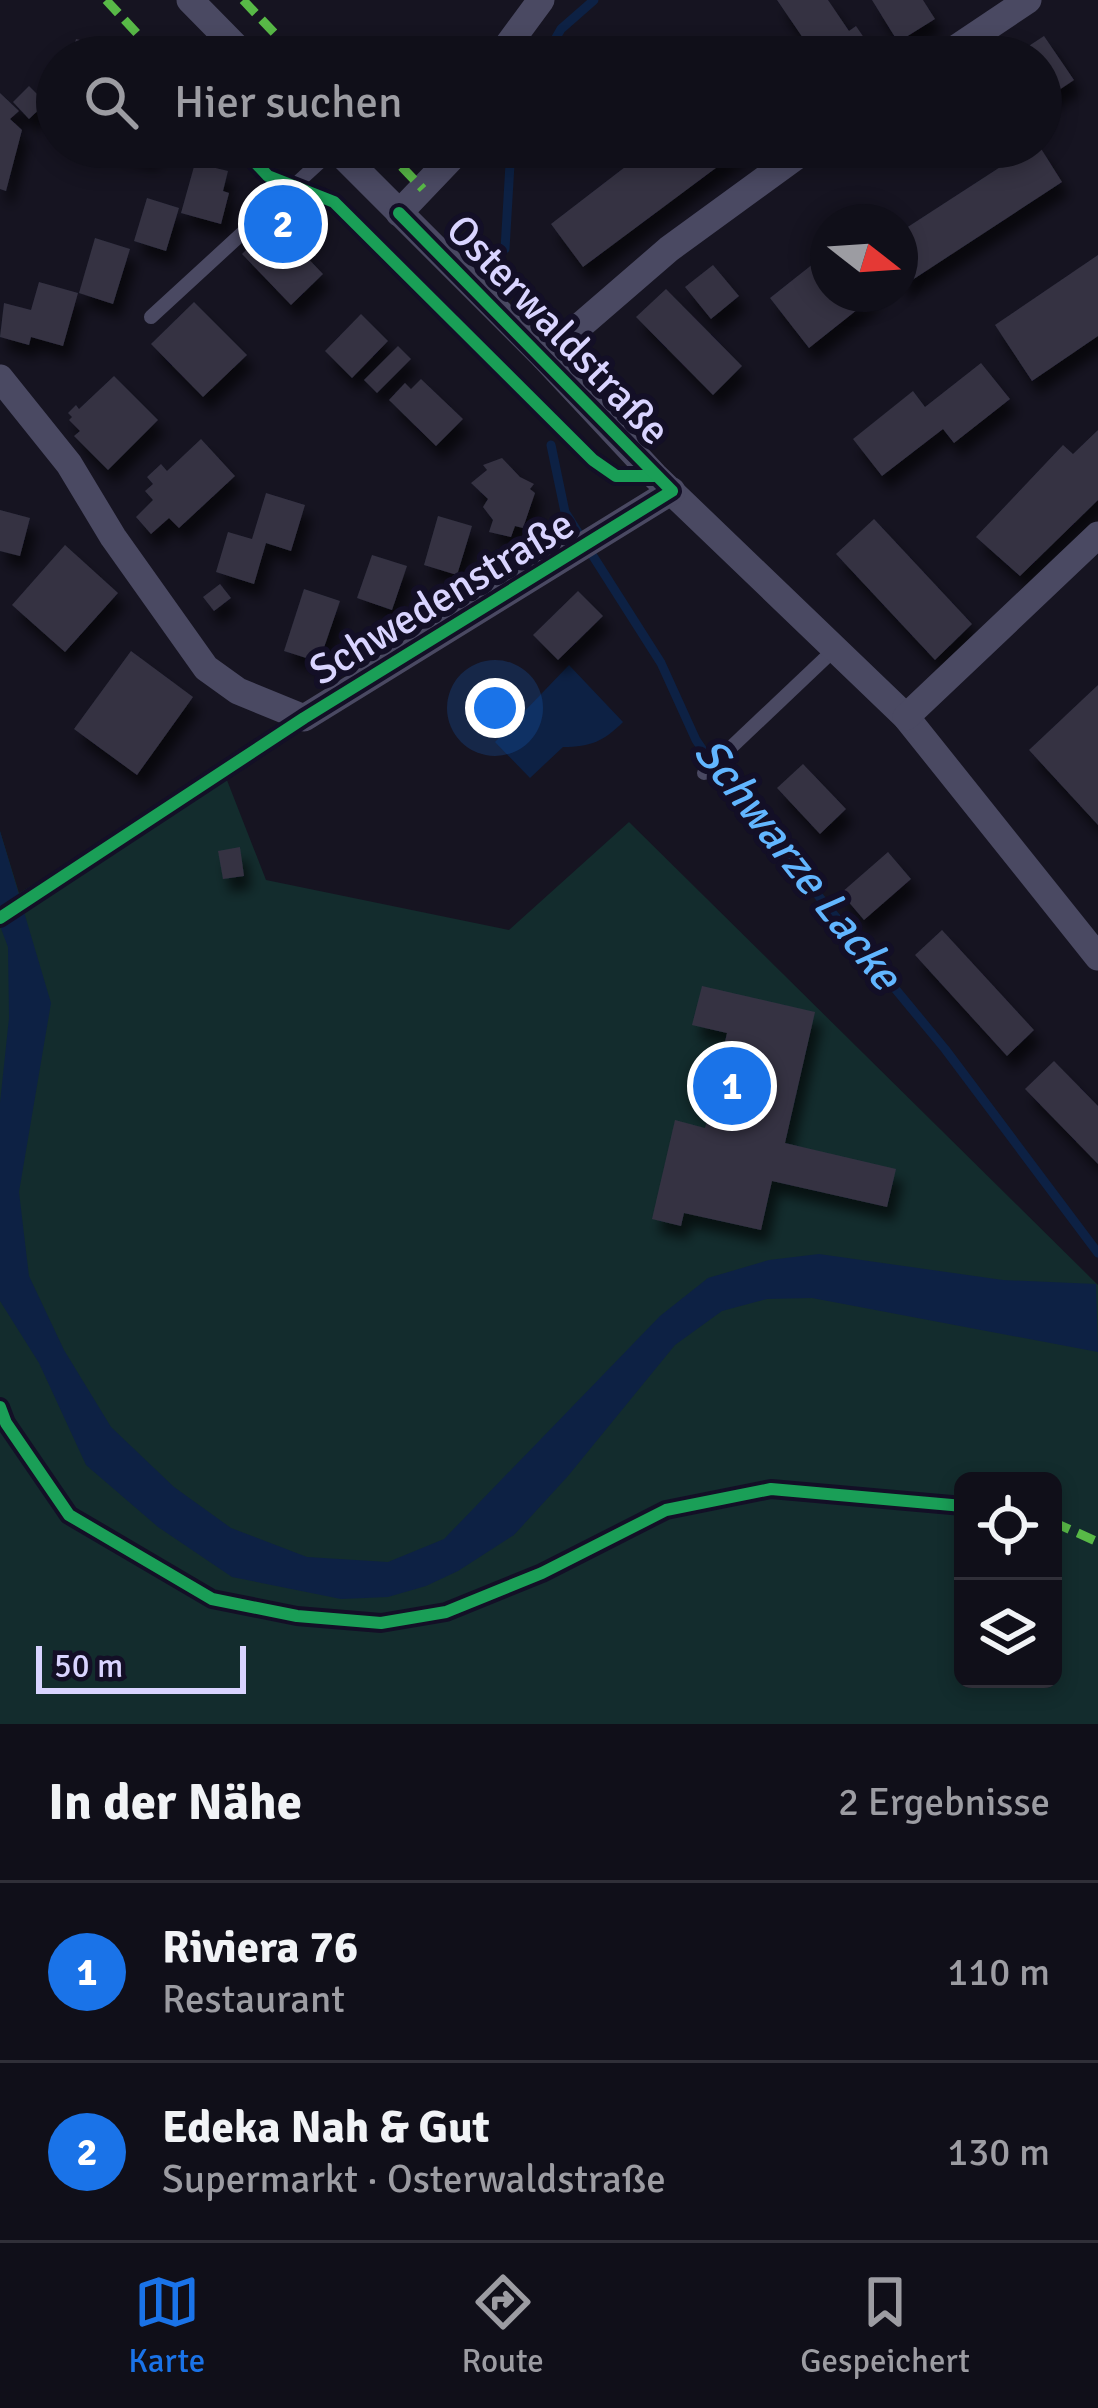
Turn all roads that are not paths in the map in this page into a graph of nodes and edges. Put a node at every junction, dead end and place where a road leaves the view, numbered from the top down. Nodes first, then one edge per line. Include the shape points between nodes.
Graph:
1 (190, 0) edge
2 (541, 0) edge
3 (1028, 0) edge
4 (225, 36) edge
5 (514, 36) edge
6 (974, 36) edge
7 (311, 168) edge
8 (355, 168) edge
9 (442, 168) edge
10 (780, 168) edge
11 (399, 213) junction
12 (151, 317) dead end
13 (544, 357) junction
14 (0, 378) edge
15 (671, 491) junction
16 (1098, 535) edge
17 (837, 647) junction
18 (906, 717) junction
19 (704, 773) dead end
20 (1098, 957) edge

1 - 4 street
2 - 5 street
3 - 6 street
7 - 12 lane
8 - 11 street, Osterwaldstraße
9 - 11 street
10 - 13 street via 669,249
11 - 13 street, Osterwaldstraße
13 - 15 street, Osterwaldstraße
14 - 15 street, Schwedenstraße via 69,464 206,668 304,718
15 - 17 street, Osterwaldstraße
16 - 18 street
17 - 18 street, Osterwaldstraße
17 - 19 lane
18 - 20 street, Osterwaldstraße

